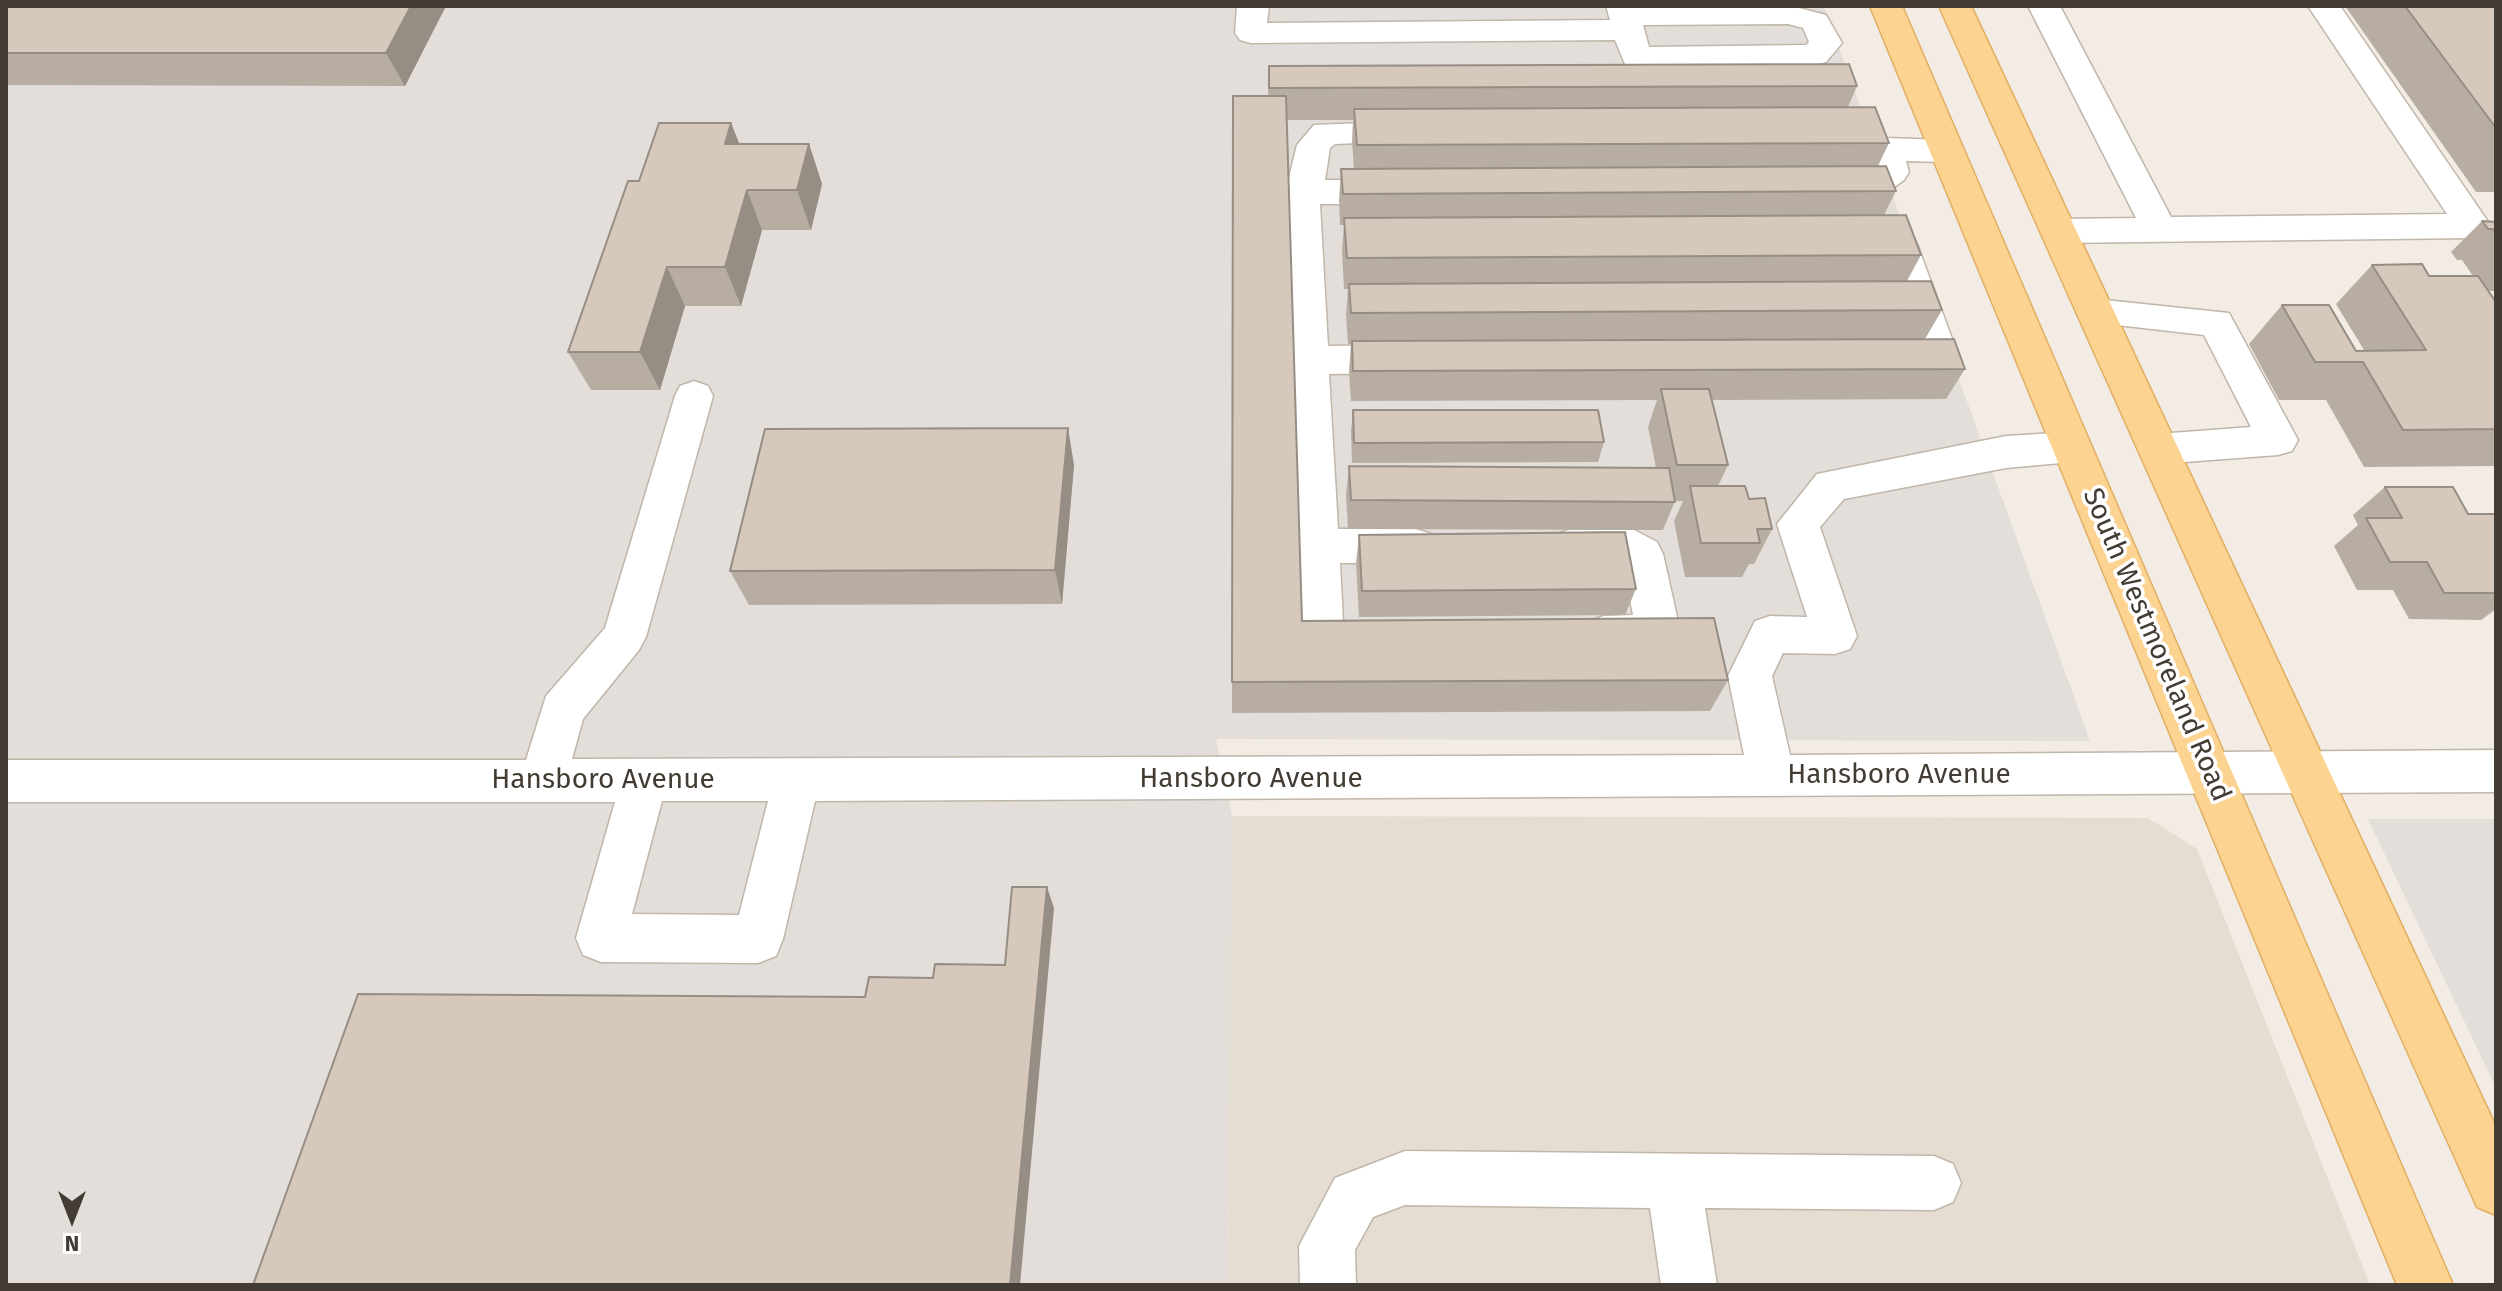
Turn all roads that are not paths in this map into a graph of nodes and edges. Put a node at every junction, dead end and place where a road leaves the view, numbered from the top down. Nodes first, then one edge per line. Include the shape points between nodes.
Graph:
1 (1253, 6) edge
2 (1886, 6) edge
3 (1955, 6) edge
4 (2044, 6) edge
5 (2324, 6) edge
6 (1625, 17) edge
7 (1446, 132) edge
8 (1983, 151) junction
9 (1797, 188) edge
10 (1437, 191) edge
11 (1305, 195) junction
12 (2484, 225) edge
13 (2160, 230) junction
14 (2058, 231) junction
15 (1843, 240) edge
16 (2095, 312) junction
17 (1851, 356) edge
18 (1453, 359) edge
19 (1310, 360) junction
20 (694, 396) dead end
21 (2072, 447) junction
22 (2158, 449) junction
23 (1318, 546) junction
24 (1444, 546) edge
25 (1539, 547) edge
26 (1568, 635) edge
27 (1398, 639) edge
28 (2496, 771) edge
29 (2210, 773) junction
30 (2306, 773) junction
31 (1772, 776) junction
32 (544, 780) junction
33 (644, 780) junction
34 (797, 780) junction
35 (6, 781) edge
36 (1673, 1180) junction
37 (1934, 1183) dead end
38 (2496, 1188) edge
39 (1328, 1285) edge
40 (1689, 1285) edge
41 (2425, 1285) edge

1 - 6 street via 1251,33
2 - 8 main road, South Westmoreland Road
3 - 8 main road, South Westmoreland Road
4 - 13 street
5 - 12 street
6 - 6 street via 1789,15 1815,22 1826,43 1815,55 1636,57
7 - 11 street via 1326,133 1314,145
8 - 9 street via 1874,142 1892,172 1873,186
8 - 14 main road, South Westmoreland Road
8 - 21 main road, South Westmoreland Road
10 - 11 street
11 - 19 street via 1320,240
12 - 13 street
13 - 14 street
14 - 16 main road, South Westmoreland Road
15 - 17 street via 1899,244 1938,352
16 - 22 main road, South Westmoreland Road
16 - 22 street via 2216,323 2278,440
18 - 19 street
19 - 23 street
20 - 32 street via 624,637 562,710
21 - 29 main road, South Westmoreland Road
21 - 31 street via 2006,452 1831,485 1798,524 1835,636 1770,634 1750,676
22 - 30 main road, South Westmoreland Road
23 - 24 street
23 - 27 street via 1326,637
25 - 26 street via 1634,547 1642,554 1653,628 1645,633
28 - 30 street, Hansboro Avenue
29 - 30 street, Hansboro Avenue
29 - 31 street, Hansboro Avenue
29 - 41 main road, South Westmoreland Road
30 - 38 main road, South Westmoreland Road
31 - 34 street, Hansboro Avenue
32 - 33 street, Hansboro Avenue
32 - 35 street, Hansboro Avenue
33 - 34 street, Hansboro Avenue
33 - 34 street via 601,938 758,939
36 - 37 street
36 - 39 street via 1405,1178 1354,1197 1327,1246
36 - 40 street

